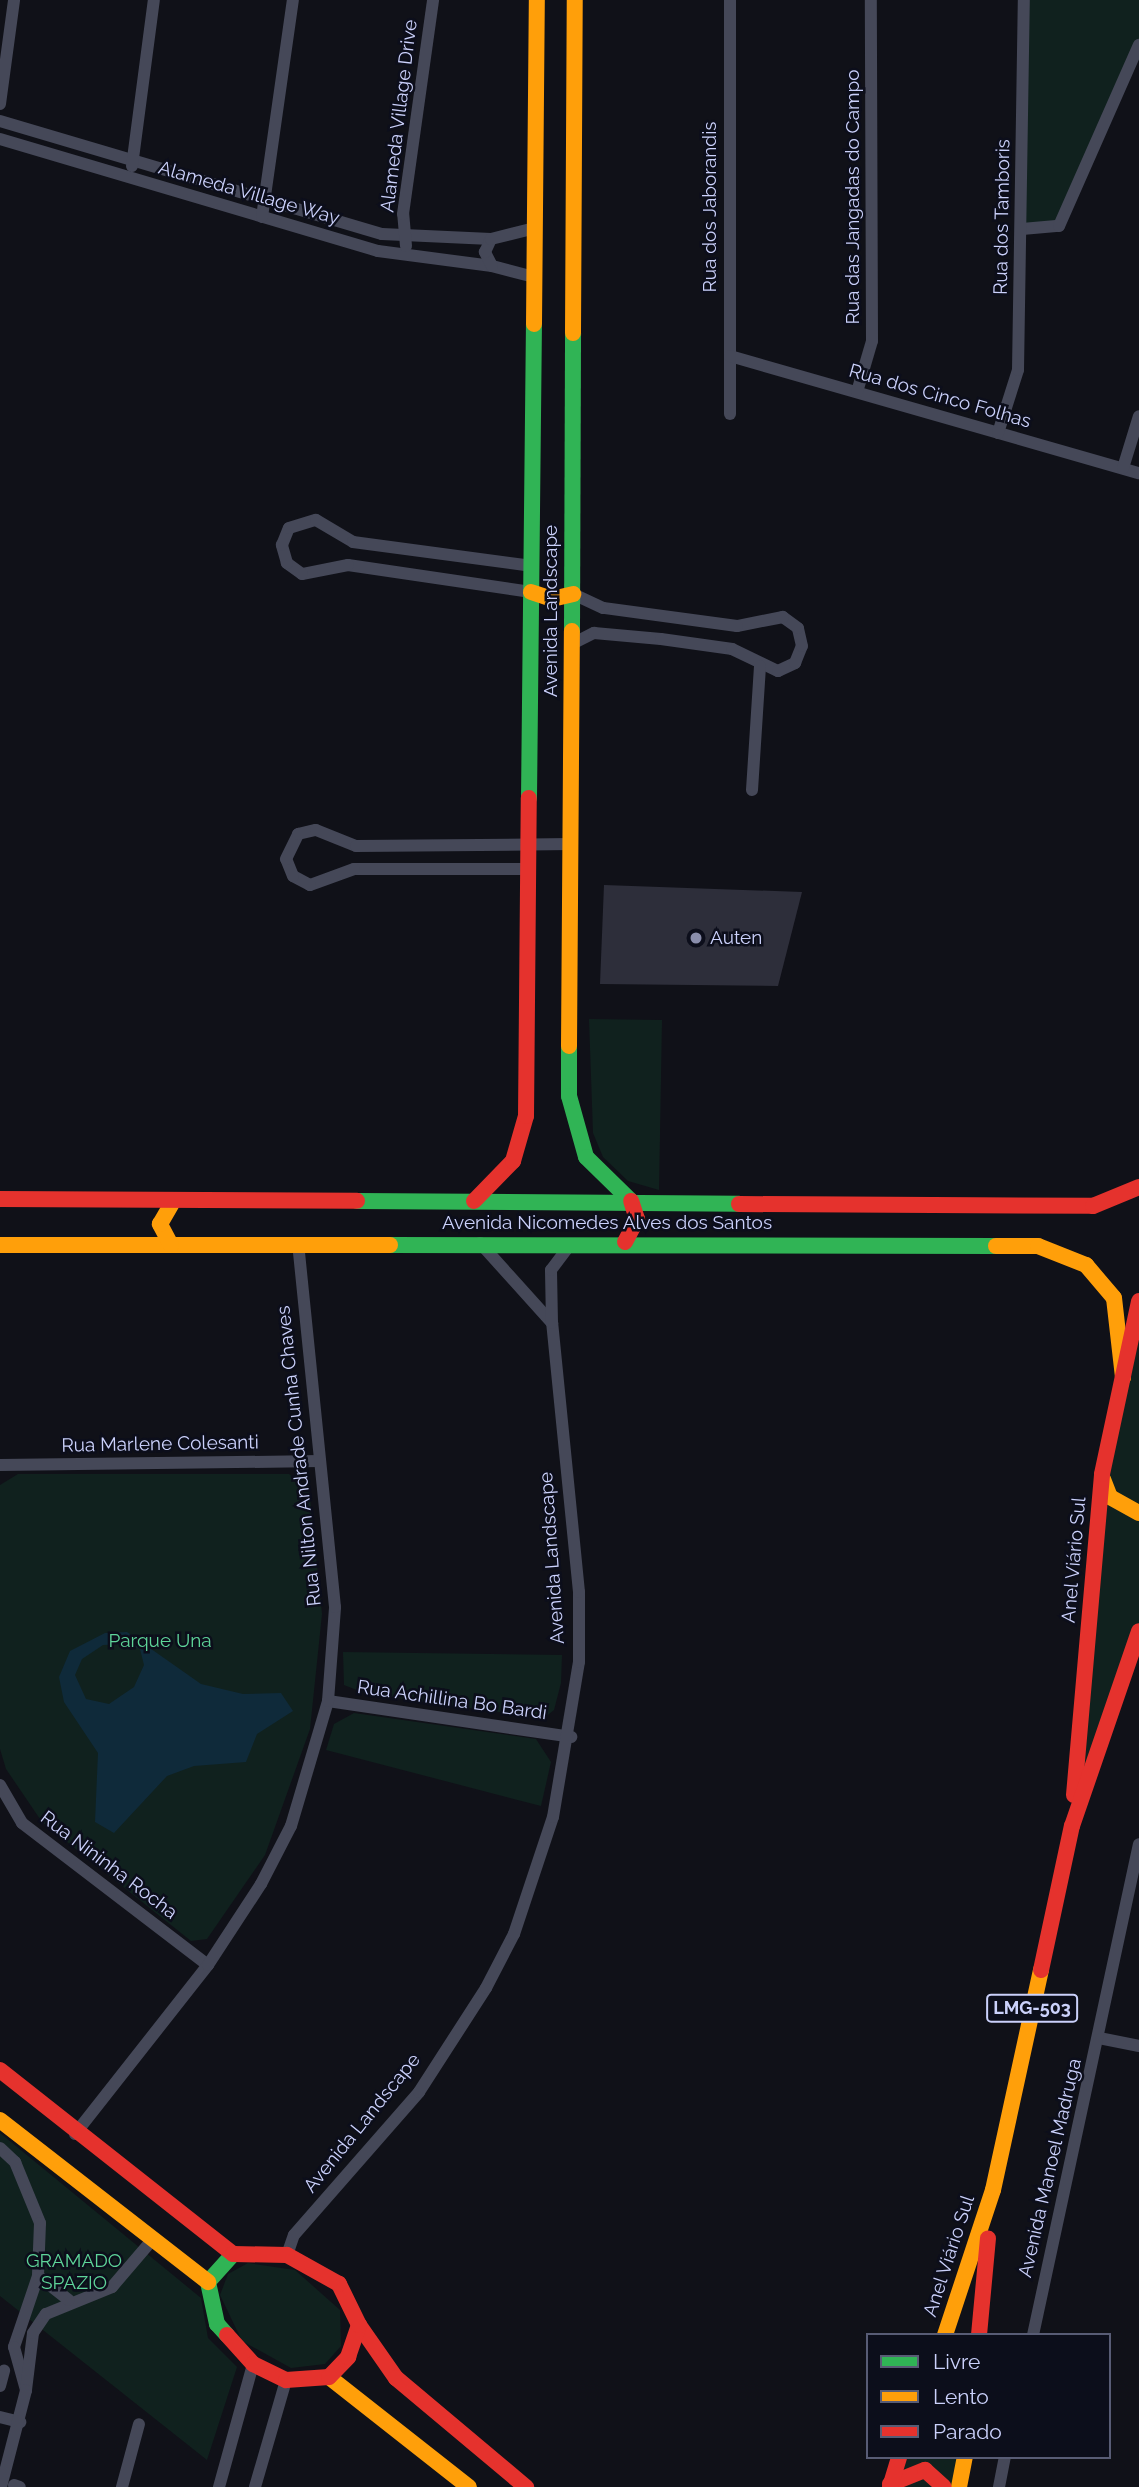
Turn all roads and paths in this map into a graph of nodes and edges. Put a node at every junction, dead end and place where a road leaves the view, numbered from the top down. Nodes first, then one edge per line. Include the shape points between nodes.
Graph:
1 (14, 0) edge
2 (154, 0) edge
3 (293, 0) edge
4 (433, 0) edge
5 (537, 0) edge
6 (575, 0) edge
7 (730, 0) edge
8 (872, 0) edge
9 (1024, 0) edge
10 (1139, 46) edge
11 (0, 104) edge
12 (0, 121) edge
13 (0, 139) edge
14 (133, 160) junction
15 (130, 178) junction
16 (265, 199) junction
17 (262, 217) junction
18 (535, 228) junction
19 (1022, 229) junction
20 (406, 238) junction
21 (491, 239) junction
22 (405, 256) junction
23 (492, 266) junction
24 (534, 277) junction
25 (730, 356) junction
26 (857, 392) junction
27 (730, 414) dead end
28 (1139, 416) edge
29 (998, 433) junction
30 (1123, 468) junction
31 (1139, 473) edge
32 (459, 556) junction
33 (532, 566) junction
34 (456, 581) junction
35 (531, 592) junction
36 (573, 594) junction
37 (664, 616) junction
38 (661, 639) junction
39 (572, 644) junction
40 (760, 666) junction
41 (752, 790) dead end
42 (529, 843) junction
43 (460, 844) junction
44 (571, 844) junction
45 (461, 869) junction
46 (529, 869) junction
47 (1139, 1187) edge
48 (0, 1199) edge
49 (474, 1201) junction
50 (631, 1201) junction
51 (172, 1203) junction
52 (625, 1242) junction
53 (480, 1243) junction
54 (572, 1244) junction
55 (0, 1245) edge
56 (171, 1245) junction
57 (298, 1245) junction
58 (1139, 1301) edge
59 (552, 1323) junction
60 (1123, 1377) junction
61 (320, 1461) junction
62 (0, 1465) edge
63 (1102, 1475) junction
64 (1139, 1513) edge
65 (1139, 1631) edge
66 (328, 1701) junction
67 (571, 1737) junction
68 (0, 1785) edge
69 (1072, 1826) junction
70 (1139, 1844) edge
71 (208, 1965) junction
72 (1099, 2038) junction
73 (1139, 2046) edge
74 (0, 2070) edge
75 (0, 2120) edge
76 (75, 2133) junction
77 (0, 2148) edge
78 (993, 2190) junction
79 (153, 2239) junction
80 (233, 2254) junction
81 (287, 2255) junction
82 (38, 2276) junction
83 (208, 2282) junction
84 (69, 2301) junction
85 (359, 2325) junction
86 (946, 2333) edge
87 (978, 2333) edge
88 (1033, 2333) edge
89 (253, 2364) junction
90 (4, 2371) dead end
91 (329, 2377) junction
92 (286, 2379) junction
93 (0, 2386) edge
94 (26, 2390) junction
95 (0, 2417) edge
96 (20, 2422) junction
97 (139, 2424) dead end
98 (898, 2459) edge
99 (965, 2459) edge
100 (1005, 2459) edge
101 (890, 2485) edge
102 (12, 2486) edge
103 (122, 2487) edge
104 (219, 2487) edge
105 (255, 2487) edge
106 (469, 2487) edge
107 (526, 2487) edge
108 (944, 2487) edge
109 (959, 2487) edge
110 (999, 2487) edge

1 - 11 street
2 - 14 street
3 - 16 street
4 - 20 street, Alameda Village Drive via 403,214
5 - 18 main road, Avenida Landscape
6 - 36 main road, Avenida Landscape
7 - 25 street, Rua dos Jaborandis
8 - 26 street, Rua das Jangadas do Campo via 872,341
9 - 19 street, Rua dos Tamboris
10 - 19 street via 1059,226
12 - 14 street, Alameda Village Way
13 - 15 street, Alameda Village Way
14 - 15 street
14 - 16 street, Alameda Village Way
15 - 17 street, Alameda Village Way
16 - 17 street
16 - 20 street, Alameda Village Way
17 - 22 street, Alameda Village Way
18 - 21 street, Alameda Village Way
18 - 24 main road, Avenida Landscape
19 - 29 street, Rua dos Tamboris via 1018,370
20 - 21 street, Alameda Village Way
20 - 22 street, Alameda Village Drive
21 - 23 street via 485,252
22 - 23 street, Alameda Village Way
23 - 24 street, Alameda Village Way
24 - 33 main road, Avenida Landscape
25 - 26 street, Rua dos Cinco Folhas
25 - 27 street, Rua dos Jaborandis
26 - 29 street, Rua dos Cinco Folhas
28 - 30 street
29 - 30 street, Rua dos Cinco Folhas
30 - 31 street, Rua dos Cinco Folhas
32 - 33 street
32 - 34 street
32 - 34 street via 353,542 316,520 289,528 282,545 287,563 302,574 338,564
33 - 35 main road, Avenida Landscape
34 - 35 street
35 - 36 main road via 552,599
35 - 42 main road, Avenida Landscape
36 - 37 street via 603,608
36 - 39 main road, Avenida Landscape
37 - 38 street
37 - 40 street via 747,626 774,616 791,621 802,636 795,663 778,671
38 - 39 street via 594,633
38 - 40 street via 732,649
39 - 44 main road, Avenida Landscape
40 - 41 street
42 - 43 street
42 - 44 street
42 - 46 main road, Avenida Landscape
43 - 45 street
43 - 45 street via 356,846 307,831 292,841 286,859 293,876 310,885 354,869
44 - 50 main road, Avenida Landscape via 569,1096 586,1157
45 - 46 street
46 - 49 main road, Avenida Landscape via 526,1116 513,1161
47 - 50 main road, Avenida Nicomedes Alves dos Santos via 1093,1206
48 - 51 main road, Avenida Nicomedes Alves dos Santos
49 - 50 main road, Avenida Nicomedes Alves dos Santos
49 - 51 main road, Avenida Nicomedes Alves dos Santos
50 - 52 main road via 638,1219
51 - 56 main road via 160,1224
52 - 54 main road, Avenida Nicomedes Alves dos Santos
52 - 60 main road, Avenida Nicomedes Alves dos Santos via 1053,1248 1086,1265 1115,1297
53 - 54 main road, Avenida Nicomedes Alves dos Santos
53 - 57 main road, Avenida Nicomedes Alves dos Santos
53 - 59 street
54 - 59 street, Avenida Landscape via 551,1270
55 - 56 main road, Avenida Nicomedes Alves dos Santos
56 - 57 main road, Avenida Nicomedes Alves dos Santos
57 - 61 street, Rua Nilton Andrade Cunha Chaves
58 - 60 main road, Anel Viário Sul / LMG-503
59 - 67 street, Avenida Landscape via 579,1592
60 - 63 main road, Anel Viário Sul / LMG-503
61 - 62 street, Rua Marlene Colesanti
61 - 66 street, Rua Nilton Andrade Cunha Chaves via 335,1607
63 - 64 main road via 1110,1497
63 - 69 main road, Anel Viário Sul / LMG-503
65 - 69 main road, Anel Viário Sul / LMG-503
66 - 67 street, Rua Achillina Bo Bardi
66 - 71 street, Rua Nilton Andrade Cunha Chaves via 291,1826
67 - 81 street, Avenida Landscape via 532,1886 486,1988 419,2092 294,2235
68 - 71 street, Rua Nininha Rocha via 22,1823
69 - 78 main road, Anel Viário Sul / LMG-503
70 - 72 street, Avenida Manoel Madruga
71 - 76 street, Rua Nilton Andrade Cunha Chaves
72 - 73 street
72 - 88 street, Avenida Manoel Madruga
74 - 76 main road
75 - 79 main road
76 - 80 main road
77 - 82 street via 35,2201
78 - 86 main road, Anel Viário Sul / LMG-503
78 - 87 main road, Anel Viário Sul / LMG-503
79 - 83 main road
79 - 84 street via 112,2287
80 - 81 main road
80 - 83 main road
81 - 85 main road via 339,2284
82 - 84 street
82 - 94 street via 14,2347
83 - 89 main road via 217,2324
84 - 94 street via 36,2326
85 - 91 main road via 348,2357
85 - 107 main road via 396,2378
89 - 92 main road
89 - 104 street
90 - 93 street
91 - 92 main road
91 - 106 main road
92 - 105 street
94 - 96 street
95 - 96 street
96 - 102 street
97 - 103 street
98 - 101 main road
99 - 109 main road
100 - 110 street
101 - 108 main road via 925,2470

